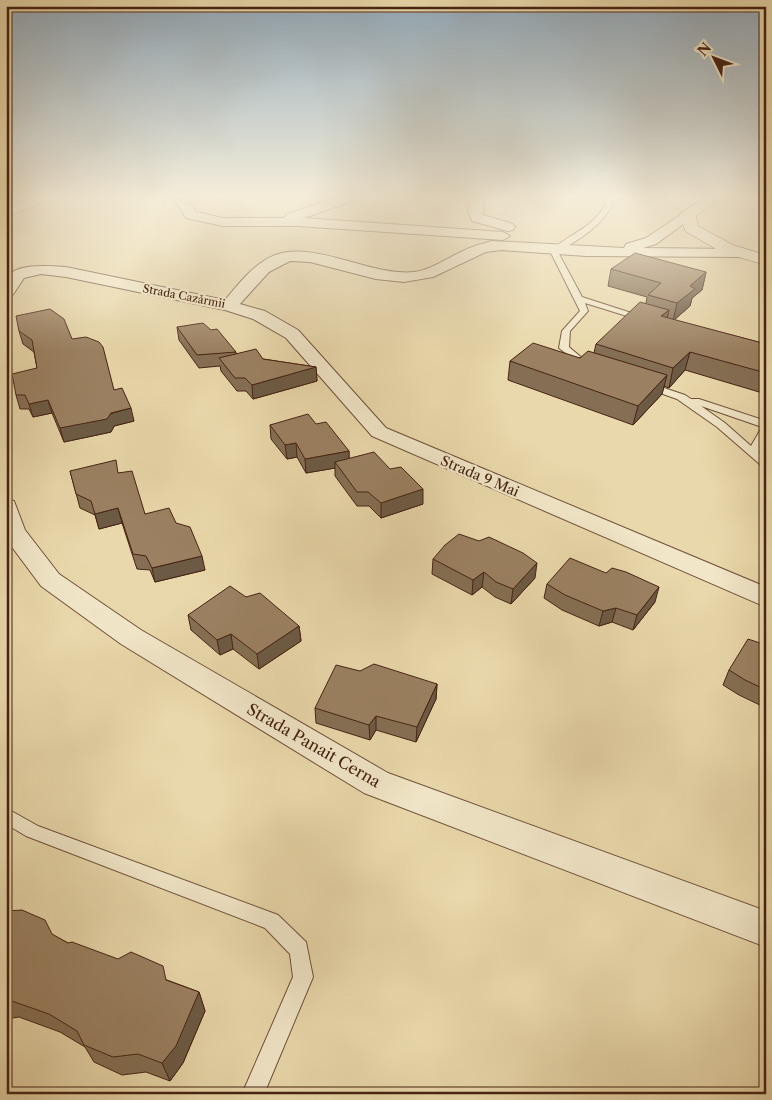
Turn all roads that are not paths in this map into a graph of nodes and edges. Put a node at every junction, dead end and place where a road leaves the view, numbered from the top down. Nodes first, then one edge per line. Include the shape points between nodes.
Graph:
1 (482, 248) edge
2 (533, 248) edge
3 (550, 248) edge
4 (559, 248) edge
5 (624, 248) edge
6 (726, 248) edge
7 (554, 251) junction
8 (606, 253) junction
9 (738, 254) junction
10 (766, 260) edge
11 (6, 292) edge
12 (579, 299) junction
13 (229, 306) junction
14 (652, 320) edge
15 (597, 370) edge
16 (638, 383) edge
17 (681, 396) junction
18 (766, 425) edge
19 (766, 429) edge
20 (753, 453) junction
21 (766, 464) edge
22 (6, 506) edge
23 (766, 598) edge
24 (6, 815) edge
25 (766, 929) edge
26 (253, 1094) edge

1 - 13 street, Strada Cazărmii via 421,276 404,278 369,273 303,256 289,256 265,268
2 - 7 street, Strada Cazărmii
3 - 7 street
4 - 7 lane
5 - 8 street
6 - 9 street
7 - 8 street, Strada Cazărmii
7 - 12 lane
8 - 9 street, Strada Cazărmii
9 - 10 street
11 - 13 street, Strada Cazărmii via 18,275 41,269
12 - 14 lane
12 - 15 lane via 584,311 566,331 564,348 582,364
13 - 23 street, Strada 9 Mai via 259,315 292,334 379,432
16 - 17 lane
17 - 18 lane
17 - 20 lane via 721,424
19 - 20 lane
20 - 21 lane
22 - 25 street, Strada Panait Cerna via 14,531 50,580 130,638 376,782
24 - 26 lane via 32,831 271,921 299,949 303,977

